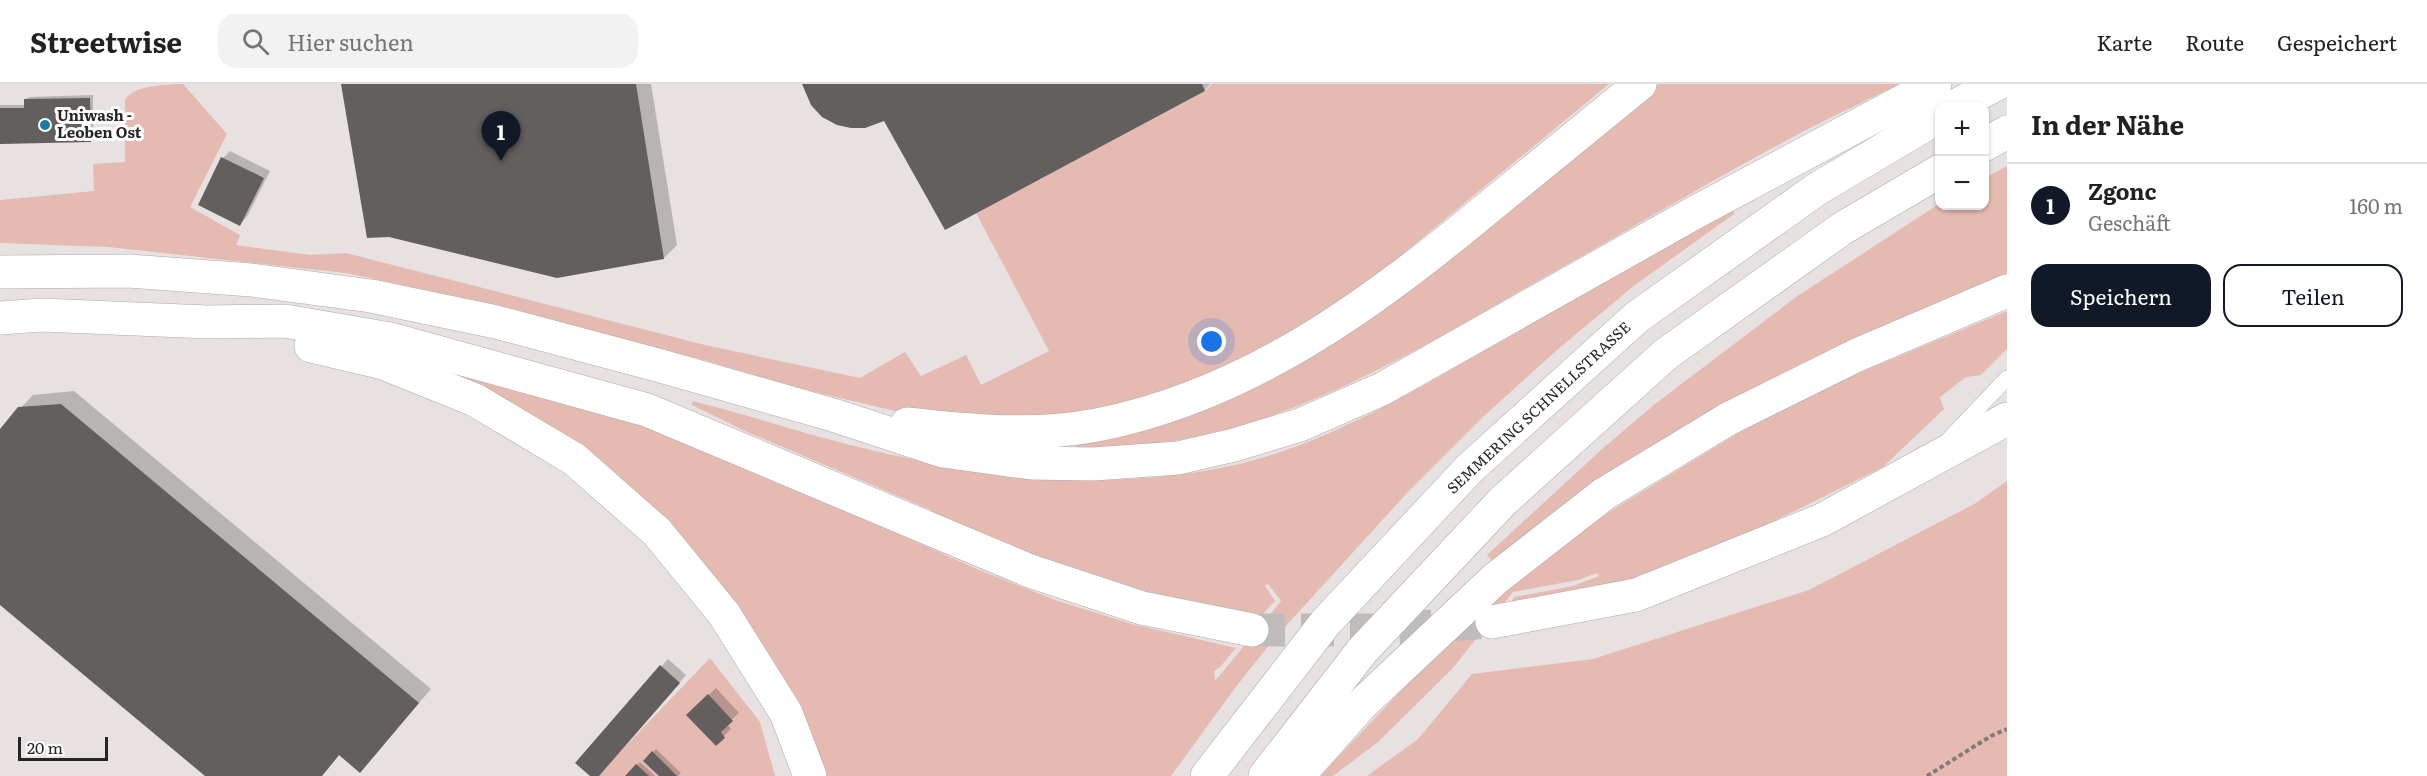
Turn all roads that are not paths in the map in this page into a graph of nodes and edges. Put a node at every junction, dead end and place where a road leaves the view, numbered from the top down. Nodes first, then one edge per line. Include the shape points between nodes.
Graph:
1 (1640, 84) edge
2 (1935, 84) edge
3 (1997, 84) edge
4 (1963, 102) edge
5 (1935, 119) edge
6 (2007, 132) edge
7 (1989, 142) edge
8 (1935, 174) edge
9 (0, 272) edge
10 (2007, 291) edge
11 (0, 318) edge
12 (207, 322) junction
13 (2007, 378) edge
14 (833, 415) junction
15 (2007, 419) edge
16 (1924, 465) junction
17 (1492, 622) tunnel mouth
18 (1252, 630) tunnel mouth
19 (810, 776) edge
20 (1206, 776) edge
21 (1265, 776) edge
22 (1291, 776) edge

1 - 14 highway via 1413,270 1319,335 1241,377 1165,407 1107,422 1025,432
2 - 14 highway via 1694,213 1382,389 1300,425 1234,446 1167,458 1093,464 1031,463 943,451
3 - 4 highway
5 - 20 highway, SEMMERING SCHNELLSTRASSE via 1817,189 1637,317 1469,469 1326,622
6 - 7 highway
8 - 21 highway via 1844,228 1666,354 1503,501 1362,651
9 - 14 highway via 129,271 251,280 371,296 496,322
10 - 22 highway via 1857,355 1728,419 1604,494 1495,579 1360,705 1306,767
11 - 12 highway via 42,315
12 - 18 highway via 285,321 390,339 647,410 1030,571 1142,608
12 - 19 highway via 382,363 475,400 574,459 657,532 724,614 786,713
13 - 16 lane
15 - 16 highway
16 - 17 highway via 1822,520 1636,595

